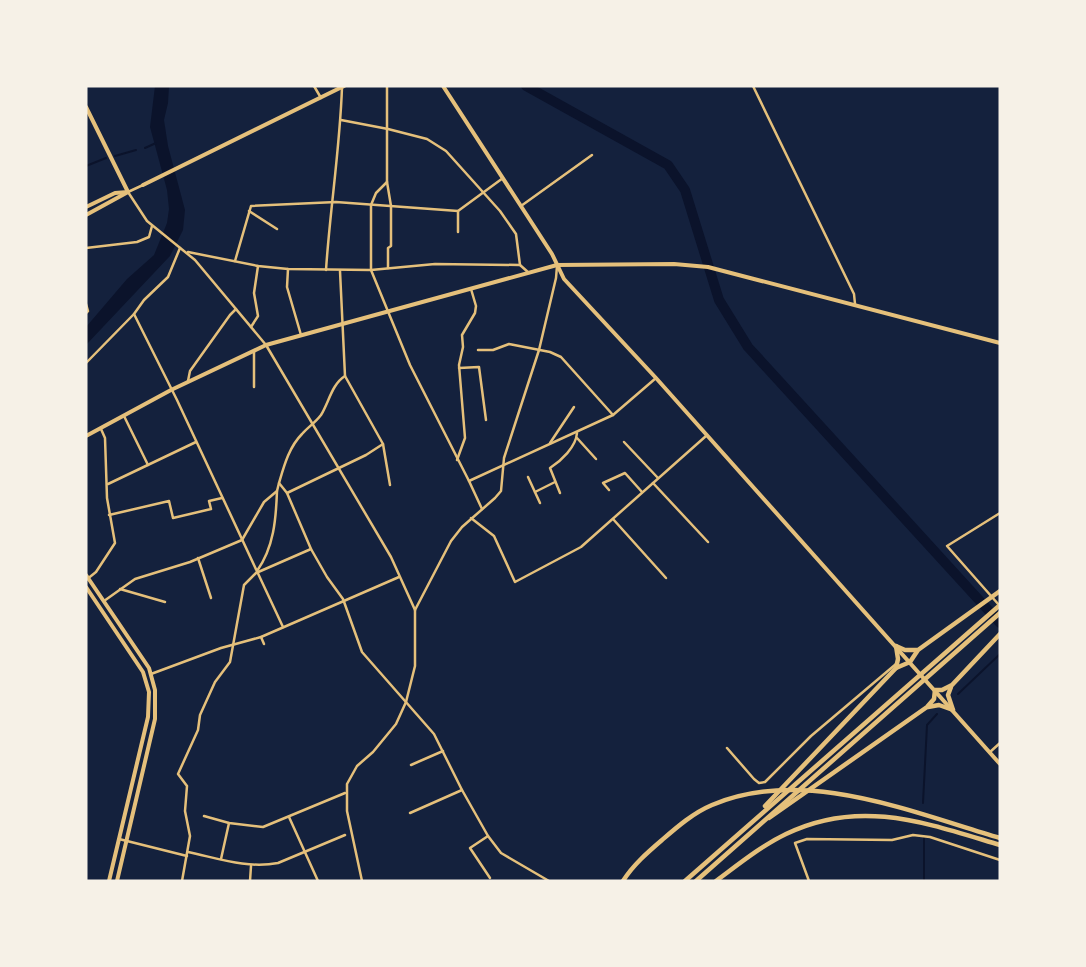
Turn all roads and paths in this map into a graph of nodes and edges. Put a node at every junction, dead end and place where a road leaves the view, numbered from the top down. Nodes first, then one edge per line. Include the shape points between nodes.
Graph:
1 (314, 86) edge
2 (386, 86) edge
3 (443, 86) edge
4 (753, 86) edge
5 (343, 87) edge
6 (321, 98) junction
7 (86, 107) edge
8 (341, 120) junction
9 (388, 129) junction
10 (592, 155) dead end
11 (503, 178) junction
12 (387, 182) junction
13 (143, 186) joint
14 (128, 192) junction
15 (482, 193) junction
16 (330, 203) junction
17 (371, 205) junction
18 (391, 206) junction
19 (521, 206) junction
20 (86, 207) edge
21 (249, 211) junction
22 (458, 211) junction
23 (86, 214) edge
24 (152, 226) junction
25 (277, 229) dead end
26 (458, 232) dead end
27 (180, 247) junction
28 (86, 248) edge
29 (186, 252) junction
30 (235, 261) junction
31 (520, 265) junction
32 (557, 265) junction
33 (258, 266) junction
34 (388, 268) junction
35 (288, 269) junction
36 (326, 270) junction
37 (371, 270) junction
38 (340, 271) junction
39 (529, 273) junction
40 (471, 289) junction
41 (86, 304) edge
42 (855, 304) junction
43 (236, 309) junction
44 (387, 312) junction
45 (86, 313) edge
46 (134, 314) junction
47 (341, 324) junction
48 (251, 327) junction
49 (301, 335) junction
50 (1000, 343) edge
51 (266, 344) junction
52 (254, 350) junction
53 (478, 350) dead end
54 (539, 350) junction
55 (86, 363) edge
56 (459, 368) junction
57 (345, 376) junction
58 (656, 378) junction
59 (188, 382) junction
60 (254, 387) dead end
61 (171, 390) junction
62 (574, 407) dead end
63 (123, 415) junction
64 (613, 415) junction
65 (486, 420) dead end
66 (313, 425) junction
67 (100, 427) junction
68 (578, 433) junction
69 (86, 436) edge
70 (706, 436) junction
71 (577, 438) junction
72 (196, 442) junction
73 (624, 442) dead end
74 (384, 444) junction
75 (548, 445) junction
76 (596, 459) dead end
77 (457, 460) junction
78 (148, 464) junction
79 (502, 465) junction
80 (338, 467) junction
81 (528, 477) dead end
82 (658, 478) junction
83 (469, 481) junction
84 (555, 482) junction
85 (280, 483) junction
86 (653, 483) junction
87 (108, 484) junction
88 (390, 485) dead end
89 (609, 490) dead end
90 (277, 491) junction
91 (535, 492) junction
92 (642, 492) junction
93 (287, 493) junction
94 (560, 493) dead end
95 (222, 498) junction
96 (540, 503) dead end
97 (482, 508) junction
98 (1000, 514) edge
99 (109, 515) junction
100 (471, 518) junction
101 (613, 519) junction
102 (242, 540) junction
103 (708, 542) dead end
104 (311, 549) junction
105 (198, 558) junction
106 (256, 573) junction
107 (399, 577) junction
108 (87, 578) edge
109 (666, 578) dead end
110 (86, 587) edge
111 (95, 588) junction
112 (120, 589) junction
113 (998, 592) edge
114 (88, 593) edge
115 (211, 598) dead end
116 (104, 601) junction
117 (344, 601) junction
118 (165, 602) dead end
119 (1000, 606) edge
120 (415, 610) junction
121 (1000, 613) edge
122 (283, 627) junction
123 (1000, 634) edge
124 (261, 637) junction
125 (264, 644) dead end
126 (233, 646) junction
127 (896, 646) junction
128 (918, 650) junction
129 (910, 662) junction
130 (897, 666) junction
131 (151, 674) junction
132 (952, 685) junction
133 (935, 690) junction
134 (406, 702) junction
135 (927, 707) junction
136 (953, 710) junction
137 (1000, 743) edge
138 (727, 748) dead end
139 (443, 752) junction
140 (989, 752) junction
141 (1000, 764) edge
142 (411, 765) dead end
143 (462, 790) junction
144 (345, 793) junction
145 (770, 803) junction
146 (410, 813) dead end
147 (204, 816) dead end
148 (289, 817) junction
149 (229, 823) junction
150 (756, 828) junction
151 (345, 835) dead end
152 (488, 836) junction
153 (1000, 838) edge
154 (119, 839) junction
155 (126, 841) junction
156 (1000, 845) edge
157 (188, 852) junction
158 (304, 852) junction
159 (187, 856) junction
160 (221, 859) junction
161 (1000, 860) edge
162 (251, 866) junction
163 (490, 878) dead end
164 (109, 881) edge
165 (117, 881) edge
166 (182, 881) edge
167 (250, 881) edge
168 (318, 881) edge
169 (362, 881) edge
170 (549, 881) edge
171 (622, 881) edge
172 (685, 881) edge
173 (696, 881) edge
174 (716, 881) edge
175 (810, 881) edge

1 - 6 street
2 - 9 street
3 - 11 street
4 - 42 street via 854,294
5 - 6 street
5 - 8 street
6 - 13 street
7 - 14 street
8 - 9 street
8 - 16 street
9 - 12 street
9 - 15 street via 427,139 446,150
10 - 19 street
11 - 15 street
11 - 19 street
12 - 17 street
12 - 18 street
13 - 14 street
14 - 20 street via 115,193
14 - 23 street
14 - 24 street
15 - 22 street
15 - 31 street via 516,234
16 - 17 street
16 - 21 street via 251,206
16 - 36 street
17 - 18 street
17 - 37 street
18 - 22 street
18 - 34 street
19 - 32 street
21 - 25 street
21 - 30 street
22 - 26 street
24 - 27 street
24 - 28 street via 148,237 137,242
27 - 29 street
27 - 46 street via 168,277
29 - 30 street
29 - 43 street
30 - 33 street
31 - 34 street via 435,264
31 - 39 street
32 - 39 street
32 - 42 street via 693,265
32 - 54 street
32 - 58 street via 564,278
33 - 35 street
33 - 48 street via 254,293 258,316
34 - 37 street
35 - 36 street
35 - 49 street via 287,288
36 - 38 street
37 - 38 street
37 - 44 street
38 - 47 street
39 - 40 street
40 - 44 street
40 - 56 street via 475,313 462,335
41 - 45 street
42 - 50 street
43 - 48 street
43 - 59 street via 190,371
44 - 47 street
44 - 77 street
46 - 55 street
46 - 61 street
47 - 49 street
47 - 57 street
48 - 51 street
49 - 51 street
51 - 52 street
51 - 66 street
52 - 59 street
52 - 60 street
53 - 54 street via 493,350 510,344
54 - 64 street via 561,356
54 - 79 street
56 - 65 street via 479,367
56 - 77 street via 466,432
57 - 66 street via 339,380
57 - 74 street
58 - 64 street
58 - 70 street
59 - 61 street
61 - 63 street
61 - 72 street
62 - 75 street
63 - 67 street
63 - 78 street
64 - 68 street
66 - 80 street
66 - 85 street via 301,434 290,452
67 - 69 street
67 - 87 street via 105,438
68 - 71 street
68 - 75 street
70 - 82 street
70 - 127 street
71 - 76 street
71 - 84 street via 562,461 550,468
72 - 78 street
72 - 95 street
73 - 82 street
74 - 80 street
74 - 88 street
75 - 79 street
77 - 83 street
78 - 87 street
79 - 83 street
79 - 97 street via 500,491
80 - 93 street
80 - 107 street via 391,557
81 - 91 street
82 - 86 street
83 - 97 street
84 - 91 street
84 - 94 street
85 - 90 street
85 - 93 street
86 - 92 street
86 - 103 street
87 - 99 street
89 - 92 street via 603,483 625,473
90 - 102 street via 264,502
90 - 106 street via 269,550
91 - 96 street
92 - 101 street
93 - 104 street
95 - 99 street via 209,501 211,509 173,518 169,501
95 - 102 street
97 - 100 street
98 - 119 street via 947,546
99 - 108 street via 115,543 96,572
100 - 101 street via 494,536 515,582 581,547
100 - 120 street via 451,541
101 - 109 street
102 - 105 street
102 - 106 street
104 - 106 street
104 - 117 street
105 - 112 street via 135,579
105 - 115 street
106 - 122 street
106 - 126 street via 244,585
107 - 117 street
107 - 120 street
108 - 111 street
110 - 114 street
111 - 114 street
111 - 116 street
112 - 116 street
112 - 118 street
113 - 128 highway
114 - 154 street via 143,672 149,692 148,717
116 - 131 street
117 - 122 street
117 - 134 street via 362,652
119 - 145 highway
120 - 134 street via 415,666
121 - 150 highway
122 - 124 street
123 - 132 highway
124 - 125 street
124 - 126 street
126 - 131 street
126 - 157 street via 230,662 215,682 178,774 187,786
127 - 128 highway
127 - 129 street
127 - 130 highway
128 - 129 highway
129 - 130 highway
129 - 133 street
130 - 138 street via 811,736 765,782 759,783 754,779
130 - 145 highway
131 - 155 street via 156,690 155,719
132 - 133 highway
132 - 136 highway via 948,694
133 - 135 highway via 934,699
133 - 136 street
134 - 139 street via 426,723
134 - 144 street via 396,724 357,766
135 - 136 highway via 939,705
135 - 150 highway
136 - 140 street
137 - 140 street
139 - 142 street
139 - 143 street
140 - 141 street
143 - 146 street
143 - 152 street
144 - 148 street
144 - 169 street via 350,833
145 - 172 highway
147 - 149 street
148 - 149 street via 263,828
148 - 158 street
149 - 160 street
150 - 173 highway
151 - 158 street
152 - 163 street via 470,848
152 - 170 street via 501,853
153 - 171 highway via 868,800 813,790 776,791 727,800 698,812 646,854
154 - 155 street
154 - 164 street
155 - 159 street
155 - 165 street
156 - 174 highway via 916,820 859,816 815,823 773,841
157 - 159 street
157 - 160 street
158 - 162 street via 278,863
158 - 168 street
159 - 166 street
160 - 162 street
161 - 175 street via 930,837 913,835 892,840 807,839 794,843
162 - 167 street

